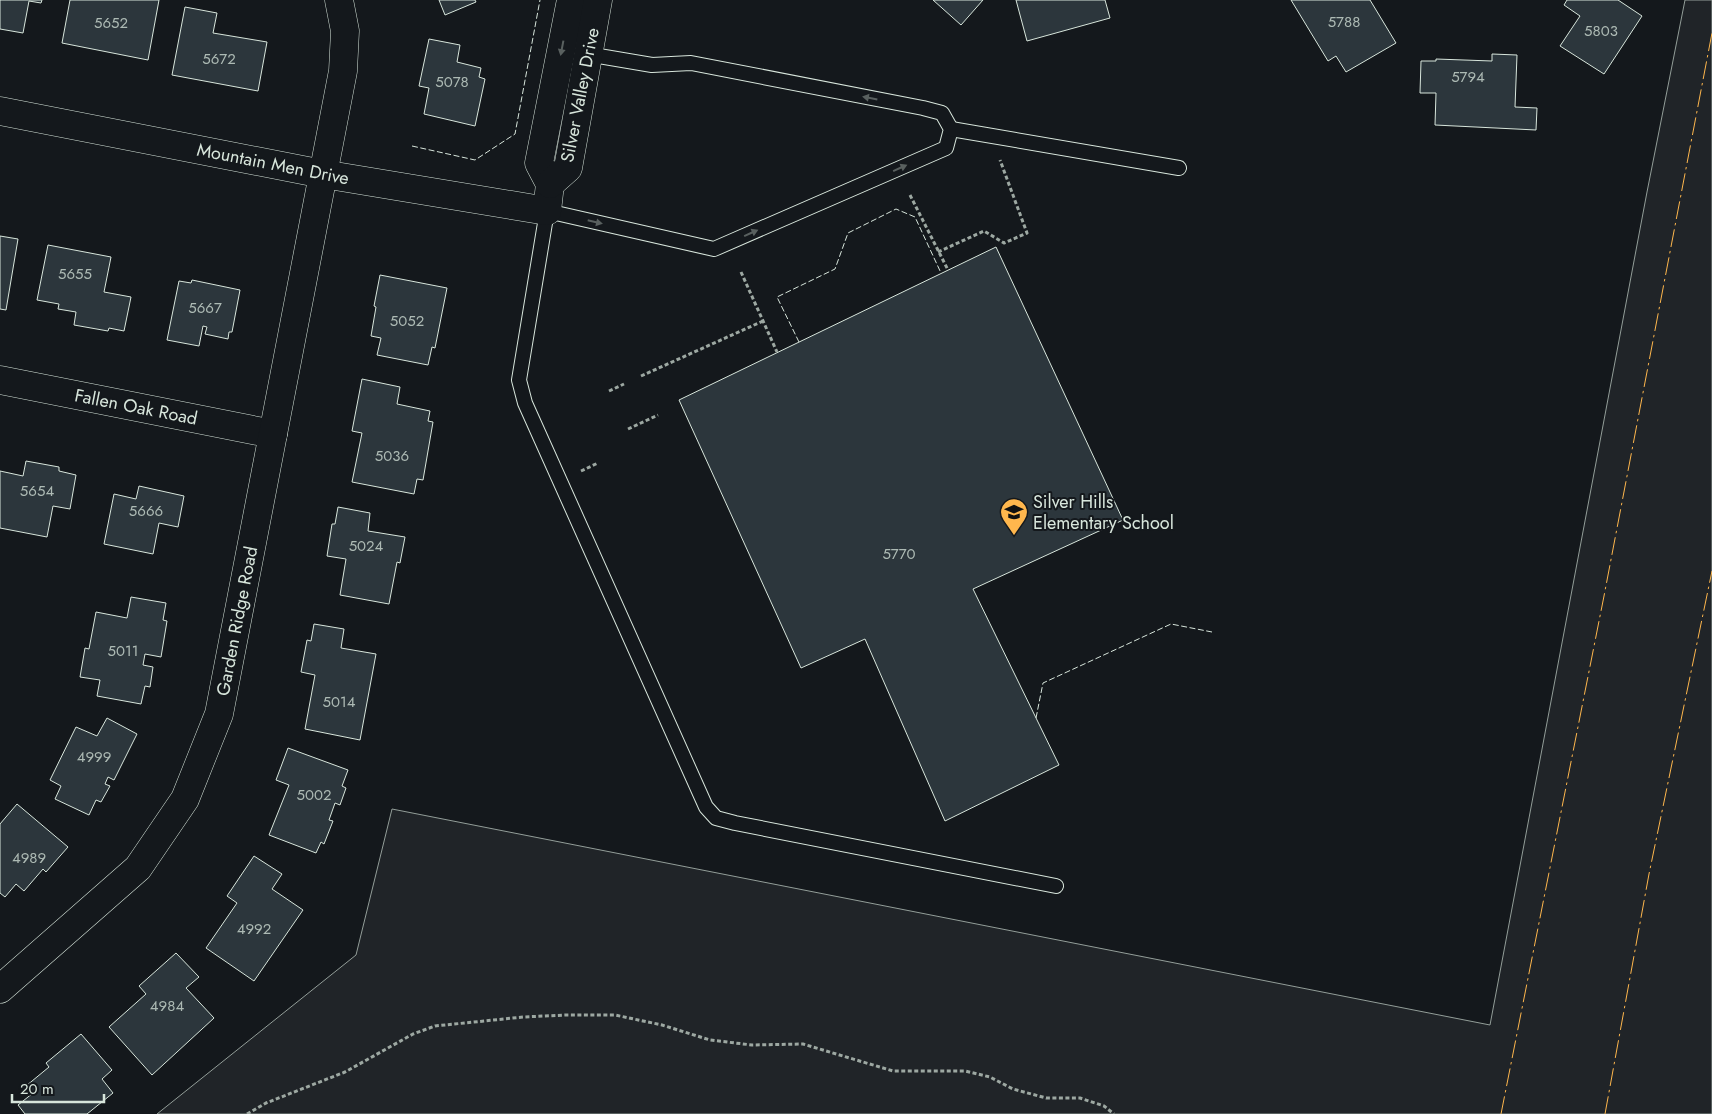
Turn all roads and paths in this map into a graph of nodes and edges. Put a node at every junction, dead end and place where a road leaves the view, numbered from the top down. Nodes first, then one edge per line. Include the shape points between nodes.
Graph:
1 (339, 0) edge
2 (571, 0) edge
3 (598, 0) edge
4 (587, 54) junction
5 (0, 111) edge
6 (952, 129) junction
7 (998, 154) dead end
8 (1179, 168) dead end
9 (323, 174) junction
10 (550, 184) junction
11 (910, 195) dead end
12 (547, 211) junction
13 (938, 252) junction
14 (948, 270) dead end
15 (741, 272) dead end
16 (763, 321) junction
17 (777, 352) dead end
18 (641, 376) dead end
19 (0, 380) edge
20 (624, 384) dead end
21 (608, 391) dead end
22 (658, 416) dead end
23 (628, 429) dead end
24 (273, 434) junction
25 (598, 463) dead end
26 (580, 471) dead end
27 (1056, 886) dead end
28 (0, 989) edge
29 (247, 1114) edge
30 (1114, 1114) edge

1 - 9 street, Garden Ridge Road via 345,31 343,71
2 -> 10 street, Silver Valley Drive via 539,163
3 - 4 street, Silver Valley Drive
6 -> 4 lane via 942,113 923,108 691,63 652,65
4 - 10 street, Silver Valley Drive via 568,168
5 - 9 street, Mountain Men Drive
6 - 8 lane
12 -> 6 lane via 714,249 946,148
7 - 13 path via 1027,233 1004,243 984,231
9 - 12 street, Mountain Men Drive
9 - 24 street, Garden Ridge Road
10 - 12 street, Silver Valley Drive
11 - 13 path
12 - 27 lane via 521,360 519,380 525,403 706,807 716,818 735,823
13 - 14 path
15 - 16 path
16 - 17 path
16 - 18 path
19 - 24 street, Fallen Oak Road
20 - 21 path
22 - 23 path
24 - 28 street, Garden Ridge Road via 219,714 185,799 138,868
25 - 26 path
29 - 30 path via 266,1103 345,1072 435,1026 523,1017 615,1015 710,1040 752,1045 802,1044 893,1071 965,1071 1046,1098 1080,1098 1104,1106

